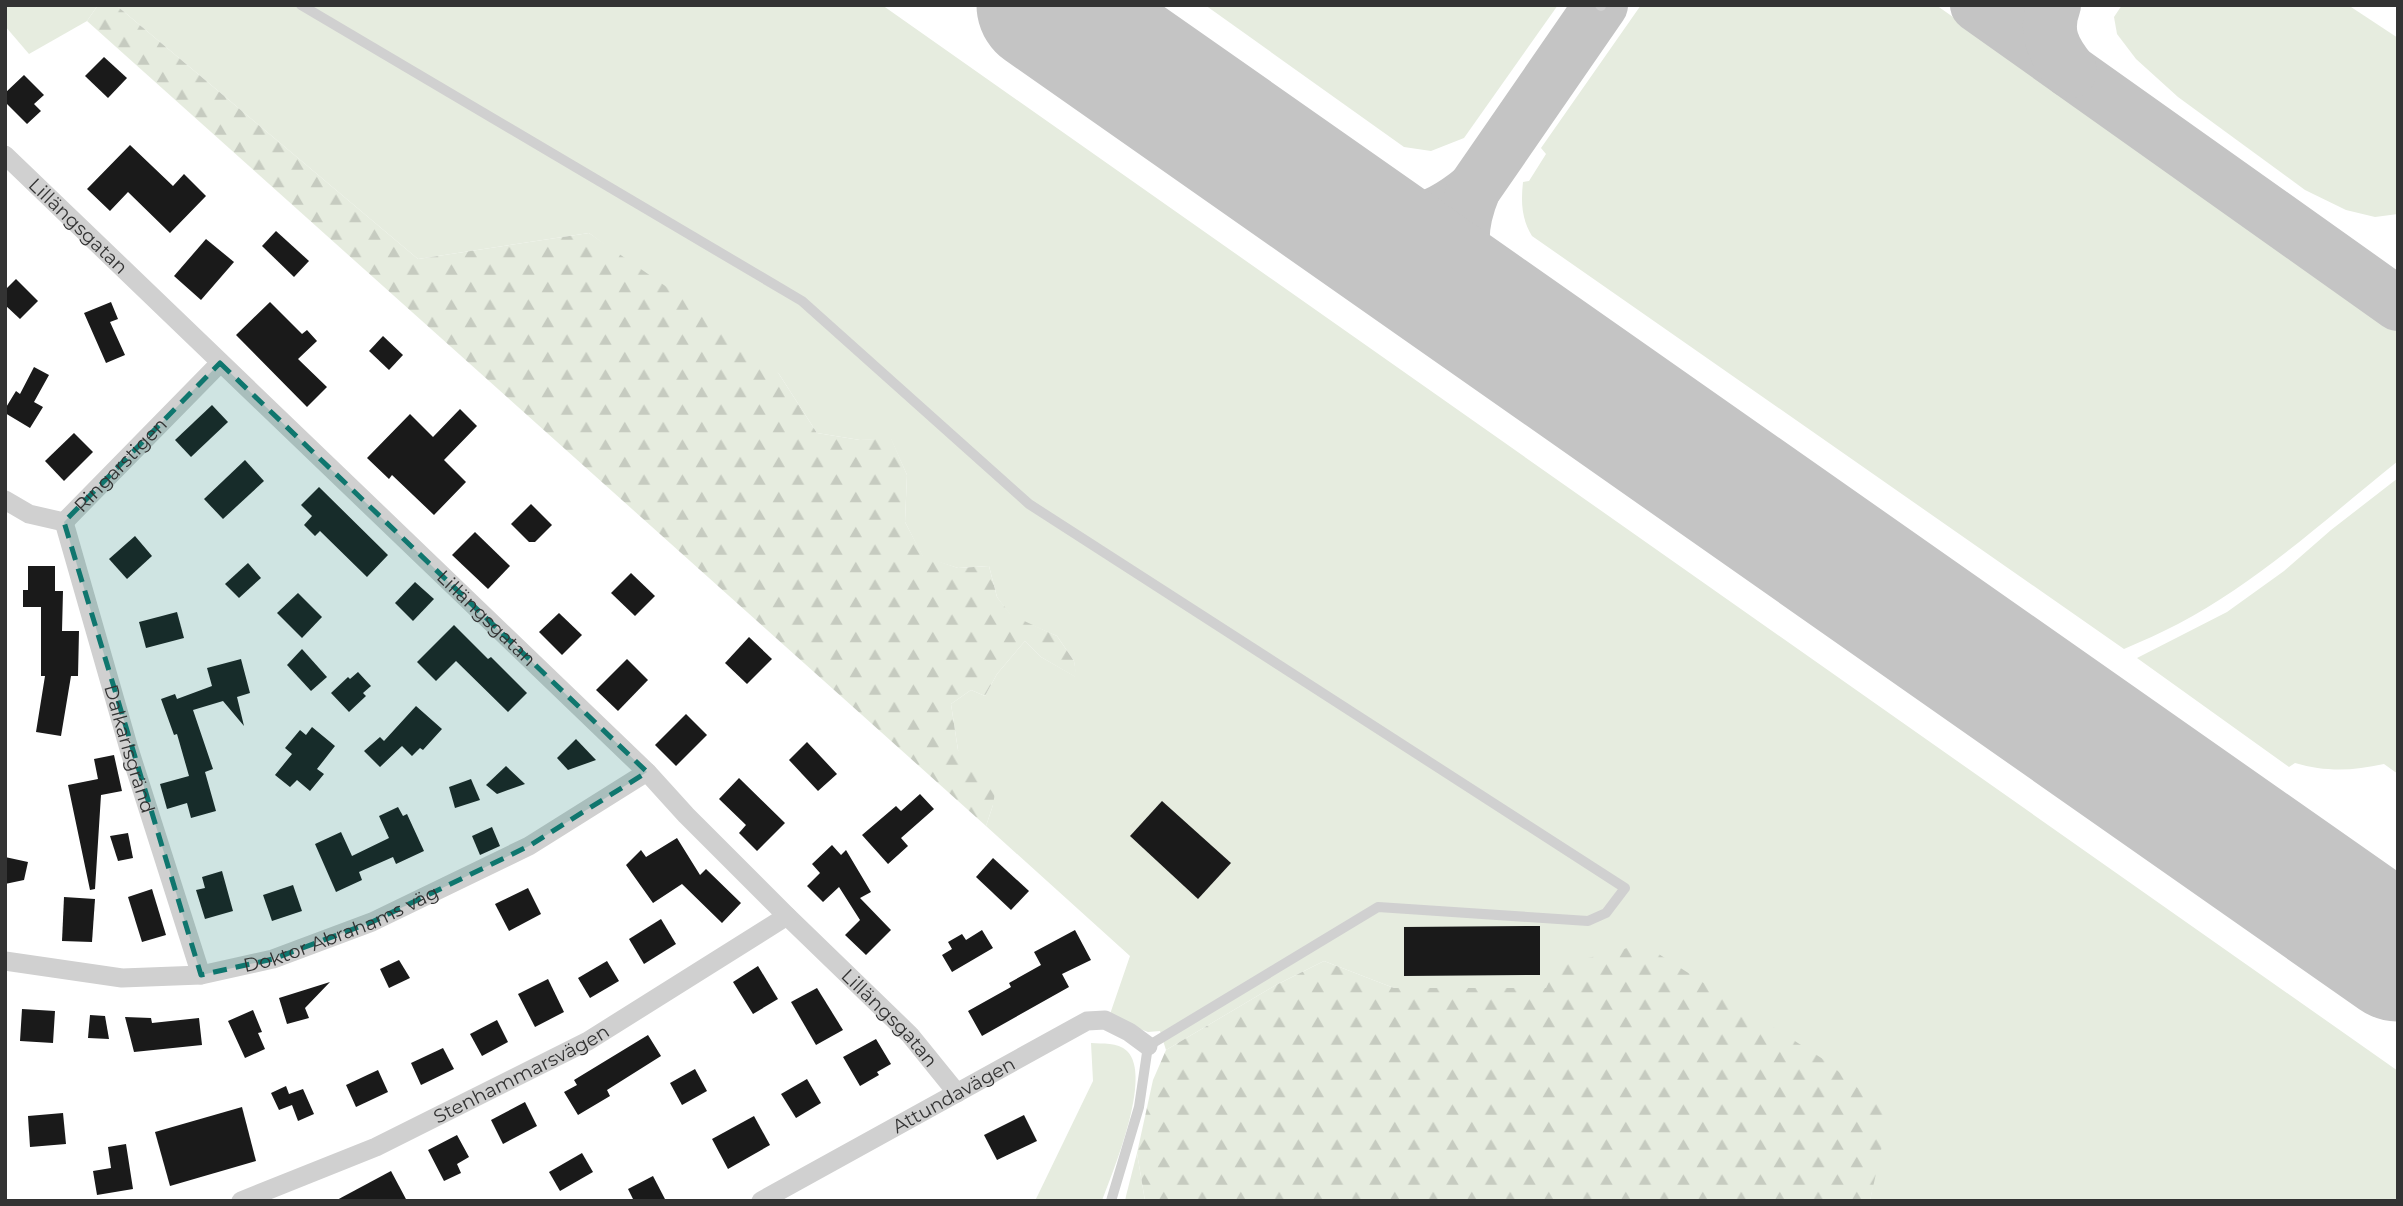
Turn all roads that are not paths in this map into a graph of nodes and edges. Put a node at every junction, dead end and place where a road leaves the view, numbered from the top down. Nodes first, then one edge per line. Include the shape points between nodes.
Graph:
1 (301, 5) edge
2 (5, 155) edge
3 (220, 363) junction
4 (5, 500) edge
5 (64, 522) junction
6 (647, 772) junction
7 (787, 916) junction
8 (5, 961) edge
9 (201, 975) junction
10 (1148, 1046) junction
11 (957, 1093) junction
12 (241, 1201) edge
13 (761, 1201) edge
14 (1111, 1201) edge

1 - 10 lane via 802,301 1029,505 1625,888 1606,913 1588,921 1378,907
2 - 3 street, Lillängsgatan
3 - 5 street, Ringarstigen
3 - 6 street, Lillängsgatan
4 - 5 street, Ringarstigen via 29,514
5 - 9 street, Dalkarlsgränd
6 - 7 street, Lillängsgatan
6 - 9 street, Doktor Abrahams väg via 529,846 372,922 273,959
7 - 11 street, Lillängsgatan via 910,1035
7 - 12 street, Stenhammarsvägen via 588,1041 376,1147
8 - 9 street, Doktor Abrahams väg via 122,978
10 - 11 street, Attundavägen via 1105,1020 1087,1021
10 - 14 lane via 1139,1107
11 - 13 street, Attundavägen

